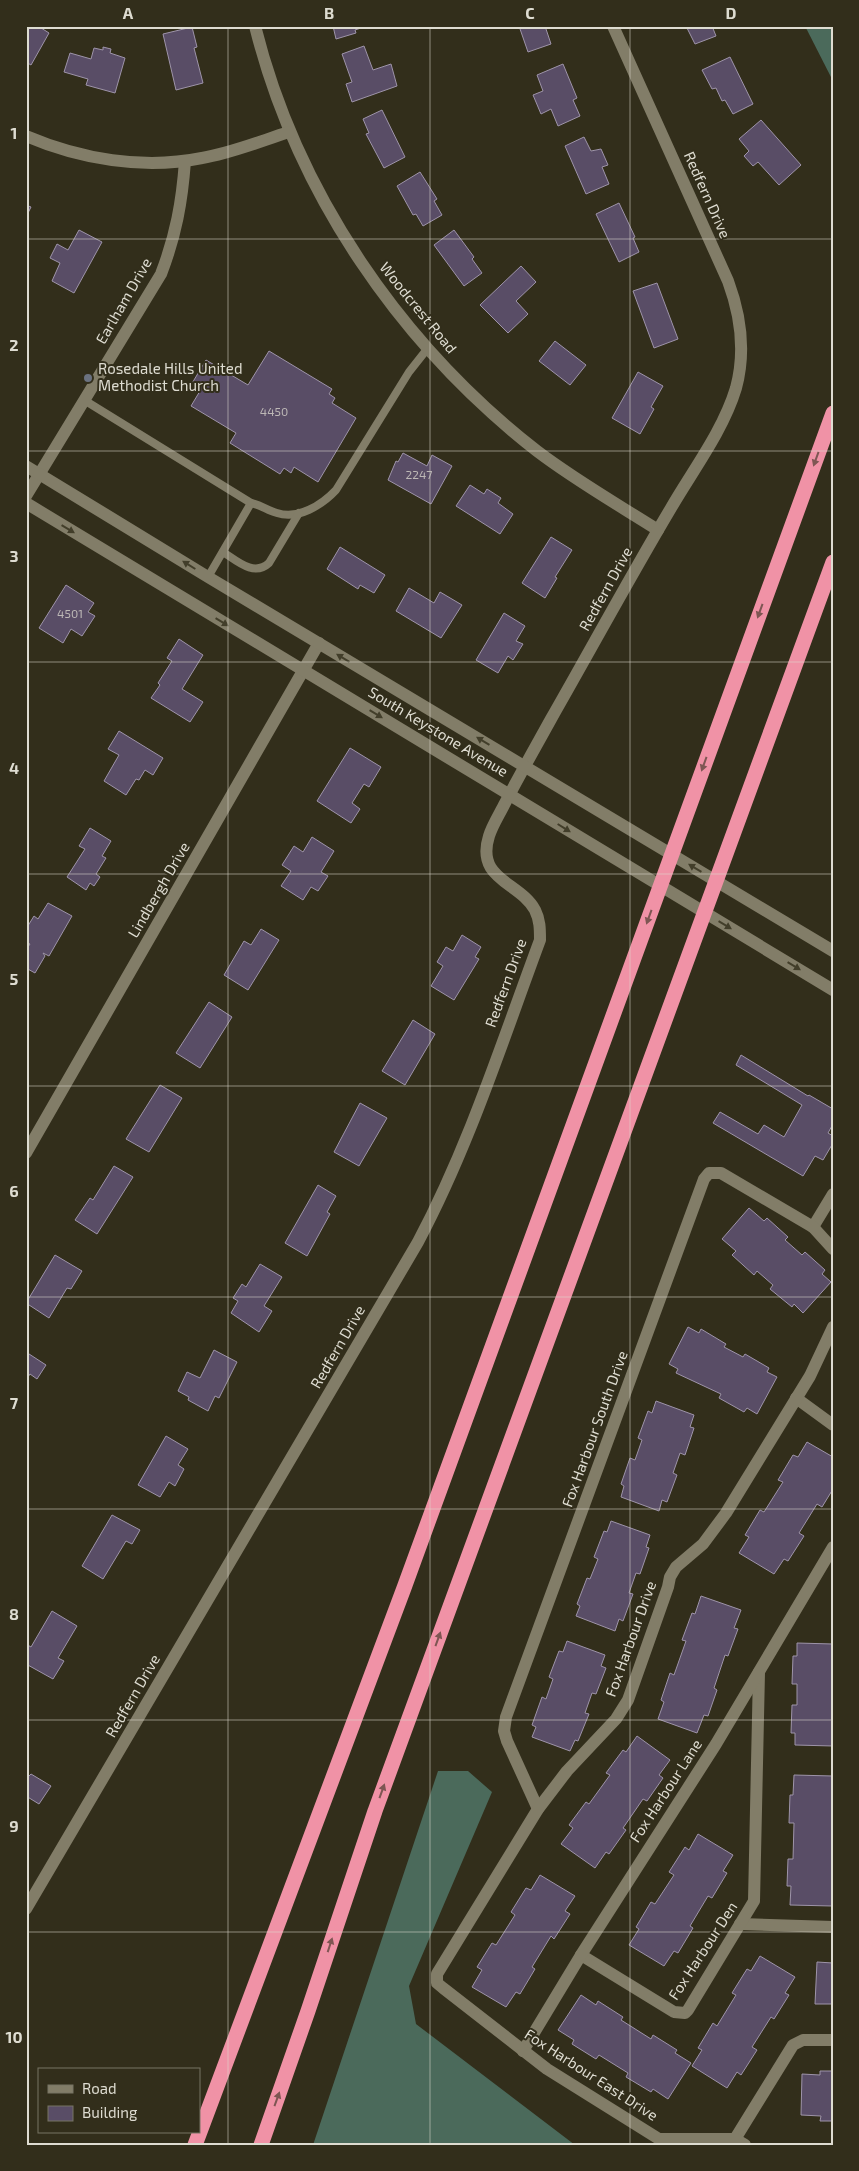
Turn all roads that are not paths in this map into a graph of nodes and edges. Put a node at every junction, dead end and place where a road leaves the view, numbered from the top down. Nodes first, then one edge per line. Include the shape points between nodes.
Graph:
1 (255, 26) edge
2 (613, 26) edge
3 (290, 132) junction
4 (26, 136) edge
5 (185, 161) junction
6 (428, 348) junction
7 (84, 400) junction
8 (833, 413) edge
9 (26, 466) edge
10 (40, 474) junction
11 (26, 496) edge
12 (26, 503) edge
13 (251, 503) junction
14 (298, 513) junction
15 (658, 530) junction
16 (223, 552) junction
17 (833, 562) edge
18 (208, 578) junction
19 (319, 643) junction
20 (303, 671) junction
21 (525, 766) junction
22 (510, 794) junction
23 (833, 951) edge
24 (833, 990) edge
25 (26, 1152) edge
26 (833, 1194) edge
27 (813, 1227) junction
28 (833, 1249) edge
29 (833, 1327) edge
30 (796, 1398) junction
31 (833, 1425) edge
32 (833, 1547) edge
33 (759, 1669) junction
34 (538, 1809) junction
35 (26, 1909) edge
36 (740, 1924) junction
37 (833, 1927) edge
38 (581, 1955) junction
39 (437, 1983) joint
40 (833, 2040) edge
41 (523, 2051) junction
42 (200, 2132) edge
43 (740, 2142) edge
44 (261, 2145) edge

1 - 3 street, Woodcrest Road
2 - 15 street, Redfern Drive via 728,281 738,307 742,338 735,390 720,425
3 - 5 street via 227,152
3 - 6 street, Woodcrest Road via 325,204 355,252 386,298
4 - 5 street via 95,157 153,163
5 - 7 street, Earlham Drive via 182,200 173,243 162,274
6 - 14 lane via 409,372 336,490 325,502
6 - 15 street, Woodcrest Road via 460,383 538,451
7 - 10 street, Earlham Drive
7 - 13 lane
8 -> 42 highway via 400,1598
9 - 10 street, South Keystone Avenue
10 - 11 street, Earlham Drive
18 -> 10 street, South Keystone Avenue
12 -> 20 street, South Keystone Avenue
13 - 14 lane via 277,513
13 - 16 lane
14 - 16 lane via 263,568 246,566
15 - 21 street, Redfern Drive
16 - 18 lane
44 -> 17 highway via 375,1811
18 - 19 street, South Keystone Avenue
19 - 20 street, Lindbergh Drive
21 -> 19 street, South Keystone Avenue
20 -> 22 street, South Keystone Avenue
20 - 25 street, Lindbergh Drive
21 - 22 street, Redfern Drive
23 -> 21 street, South Keystone Avenue
22 -> 24 street, South Keystone Avenue
22 - 35 street, Redfern Drive via 489,836 486,852 491,869 499,879 535,910 540,924 540,940 442,1198
26 - 27 street
27 - 28 street
27 - 34 street, Fox Harbour South Drive via 721,1174 709,1173 704,1179 506,1721 507,1742
29 - 30 street, Fox Harbour Drive
30 - 31 street
30 - 34 street, Fox Harbour Drive via 726,1513 703,1544 676,1567 670,1577 628,1700 616,1719
32 - 33 street, Fox Harbour Lane
33 - 36 street, Fox Harbour Den via 754,1901
33 - 38 street, Fox Harbour Lane via 716,1744
34 - 39 street, Fox Harbour Drive via 438,1971
36 - 37 street
36 - 38 street, Fox Harbour Den via 685,2013 674,2012
38 - 41 street, Fox Harbour Lane
39 - 41 street, Fox Harbour East Drive
40 - 43 street via 803,2040 793,2045
41 - 43 street, Fox Harbour East Drive via 659,2139

